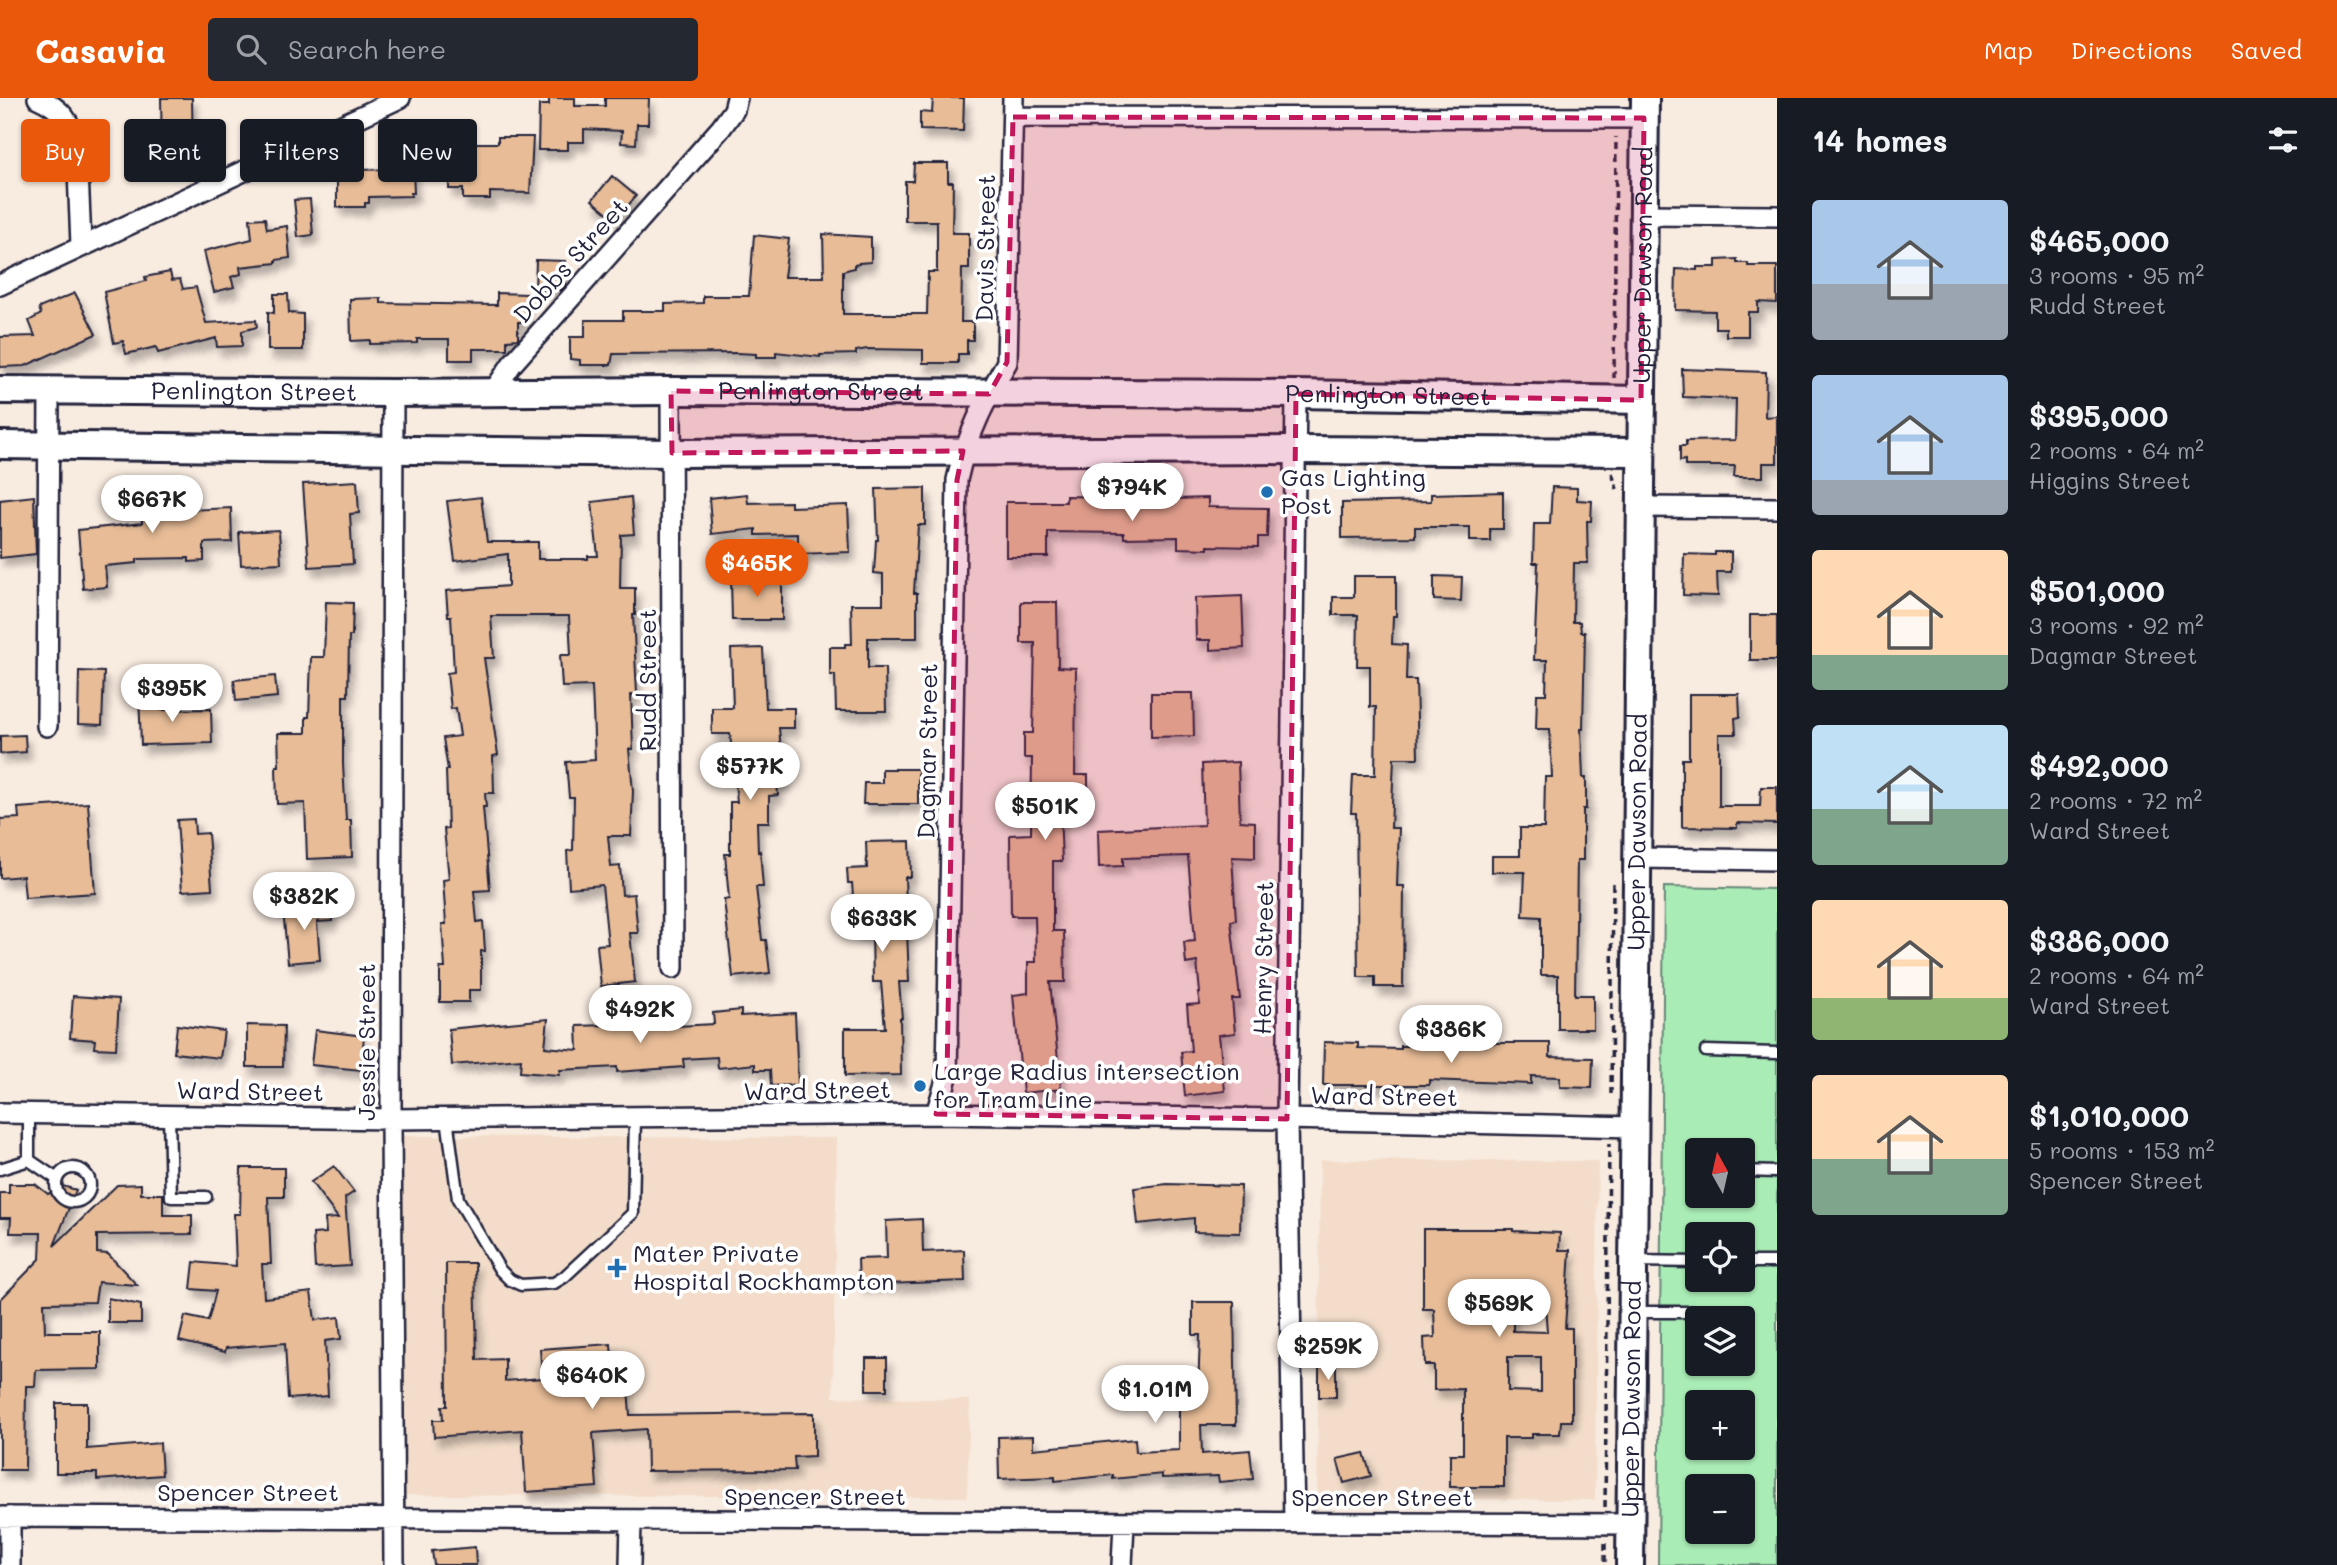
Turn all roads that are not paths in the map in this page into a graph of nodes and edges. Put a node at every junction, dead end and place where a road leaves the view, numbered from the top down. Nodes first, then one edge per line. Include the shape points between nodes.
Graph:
1 (38, 98) edge
2 (400, 98) edge
3 (737, 98) edge
4 (1013, 107) edge
5 (1644, 108) edge
6 (1643, 215) junction
7 (1777, 216) edge
8 (81, 245) junction
9 (0, 285) edge
10 (0, 390) edge
11 (49, 391) junction
12 (671, 391) junction
13 (493, 392) junction
14 (393, 393) junction
15 (989, 394) junction
16 (1296, 394) junction
17 (1641, 400) junction
18 (0, 445) edge
19 (50, 445) junction
20 (393, 450) junction
21 (1294, 450) junction
22 (963, 451) junction
23 (1640, 452) junction
24 (671, 453) junction
25 (1629, 502) junction
26 (1777, 508) edge
27 (47, 726) dead end
28 (1637, 858) junction
29 (1777, 860) edge
30 (673, 968) dead end
31 (1706, 1051) dead end
32 (1777, 1054) edge
33 (0, 1113) edge
34 (29, 1114) junction
35 (936, 1114) junction
36 (170, 1116) junction
37 (635, 1117) junction
38 (447, 1118) junction
39 (391, 1119) junction
40 (1287, 1119) junction
41 (1622, 1127) junction
42 (29, 1160) junction
43 (0, 1169) edge
44 (1755, 1171) edge
45 (1777, 1172) edge
46 (57, 1180) dead end
47 (206, 1197) dead end
48 (1633, 1261) junction
49 (1685, 1262) edge
50 (1755, 1262) edge
51 (1777, 1262) edge
52 (1632, 1312) junction
53 (1685, 1312) edge
54 (5, 1517) edge
55 (395, 1518) junction
56 (631, 1520) junction
57 (1294, 1522) junction
58 (1124, 1523) junction
59 (1630, 1524) junction
60 (10, 1565) edge
61 (394, 1565) edge
62 (630, 1565) edge
63 (1122, 1565) edge
64 (1630, 1565) edge

1 - 8 street via 59,110 74,135
2 - 8 street
3 - 13 street, Dobbs Street via 722,128 512,364
4 - 5 street via 1617,118
4 - 15 street, Davis Street via 1007,362
5 - 6 street, Upper Dawson Road
6 - 7 street
6 - 17 street, Upper Dawson Road
8 - 9 street
10 - 11 street, Penlington Street
11 - 14 street, Penlington Street
11 - 19 street
12 - 13 street, Penlington Street
12 - 15 street, Penlington Street
12 - 24 street, Rudd Street
13 - 14 street, Penlington Street
14 - 20 street, Jessie Street
15 - 16 street, Penlington Street
15 - 22 street, Dagmar Street
16 - 17 street, Penlington Street
16 - 21 street, Henry Street
17 - 23 street, Upper Dawson Road
18 - 19 street
19 - 20 street
19 - 27 street
20 - 24 street
20 - 39 street, Jessie Street
21 - 22 street
21 - 23 street
21 - 40 street, Henry Street
22 - 24 street
22 - 35 street, Dagmar Street via 957,480 947,1077
23 - 25 street, Upper Dawson Road
24 - 30 street, Rudd Street
25 - 26 street
25 - 28 street, Upper Dawson Road
28 - 29 street
28 - 41 street, Upper Dawson Road
31 - 32 lane
33 - 34 street, Ward Street
34 - 36 street, Ward Street
34 - 42 lane
35 - 37 street, Ward Street
35 - 40 street, Ward Street
36 - 39 street, Ward Street
36 - 47 lane via 171,1197
37 - 38 street, Ward Street
37 - 38 lane via 633,1213 564,1277 532,1285 510,1280 500,1270 458,1199
38 - 39 street, Ward Street
39 - 55 street, Jessie Street
40 - 41 street, Ward Street
40 - 57 street, Henry Street
41 - 48 street, Upper Dawson Road
42 - 43 lane
42 - 46 lane
44 - 45 lane
48 - 49 lane
48 - 52 street, Upper Dawson Road
50 - 51 lane
52 - 53 lane
52 - 59 street, Upper Dawson Road
54 - 55 street, Spencer Street
54 - 60 street
55 - 56 street, Spencer Street
55 - 61 street, Jessie Street
56 - 58 street, Spencer Street
56 - 62 street
57 - 58 street, Spencer Street
57 - 59 street, Spencer Street
58 - 63 street
59 - 64 street, Upper Dawson Road

